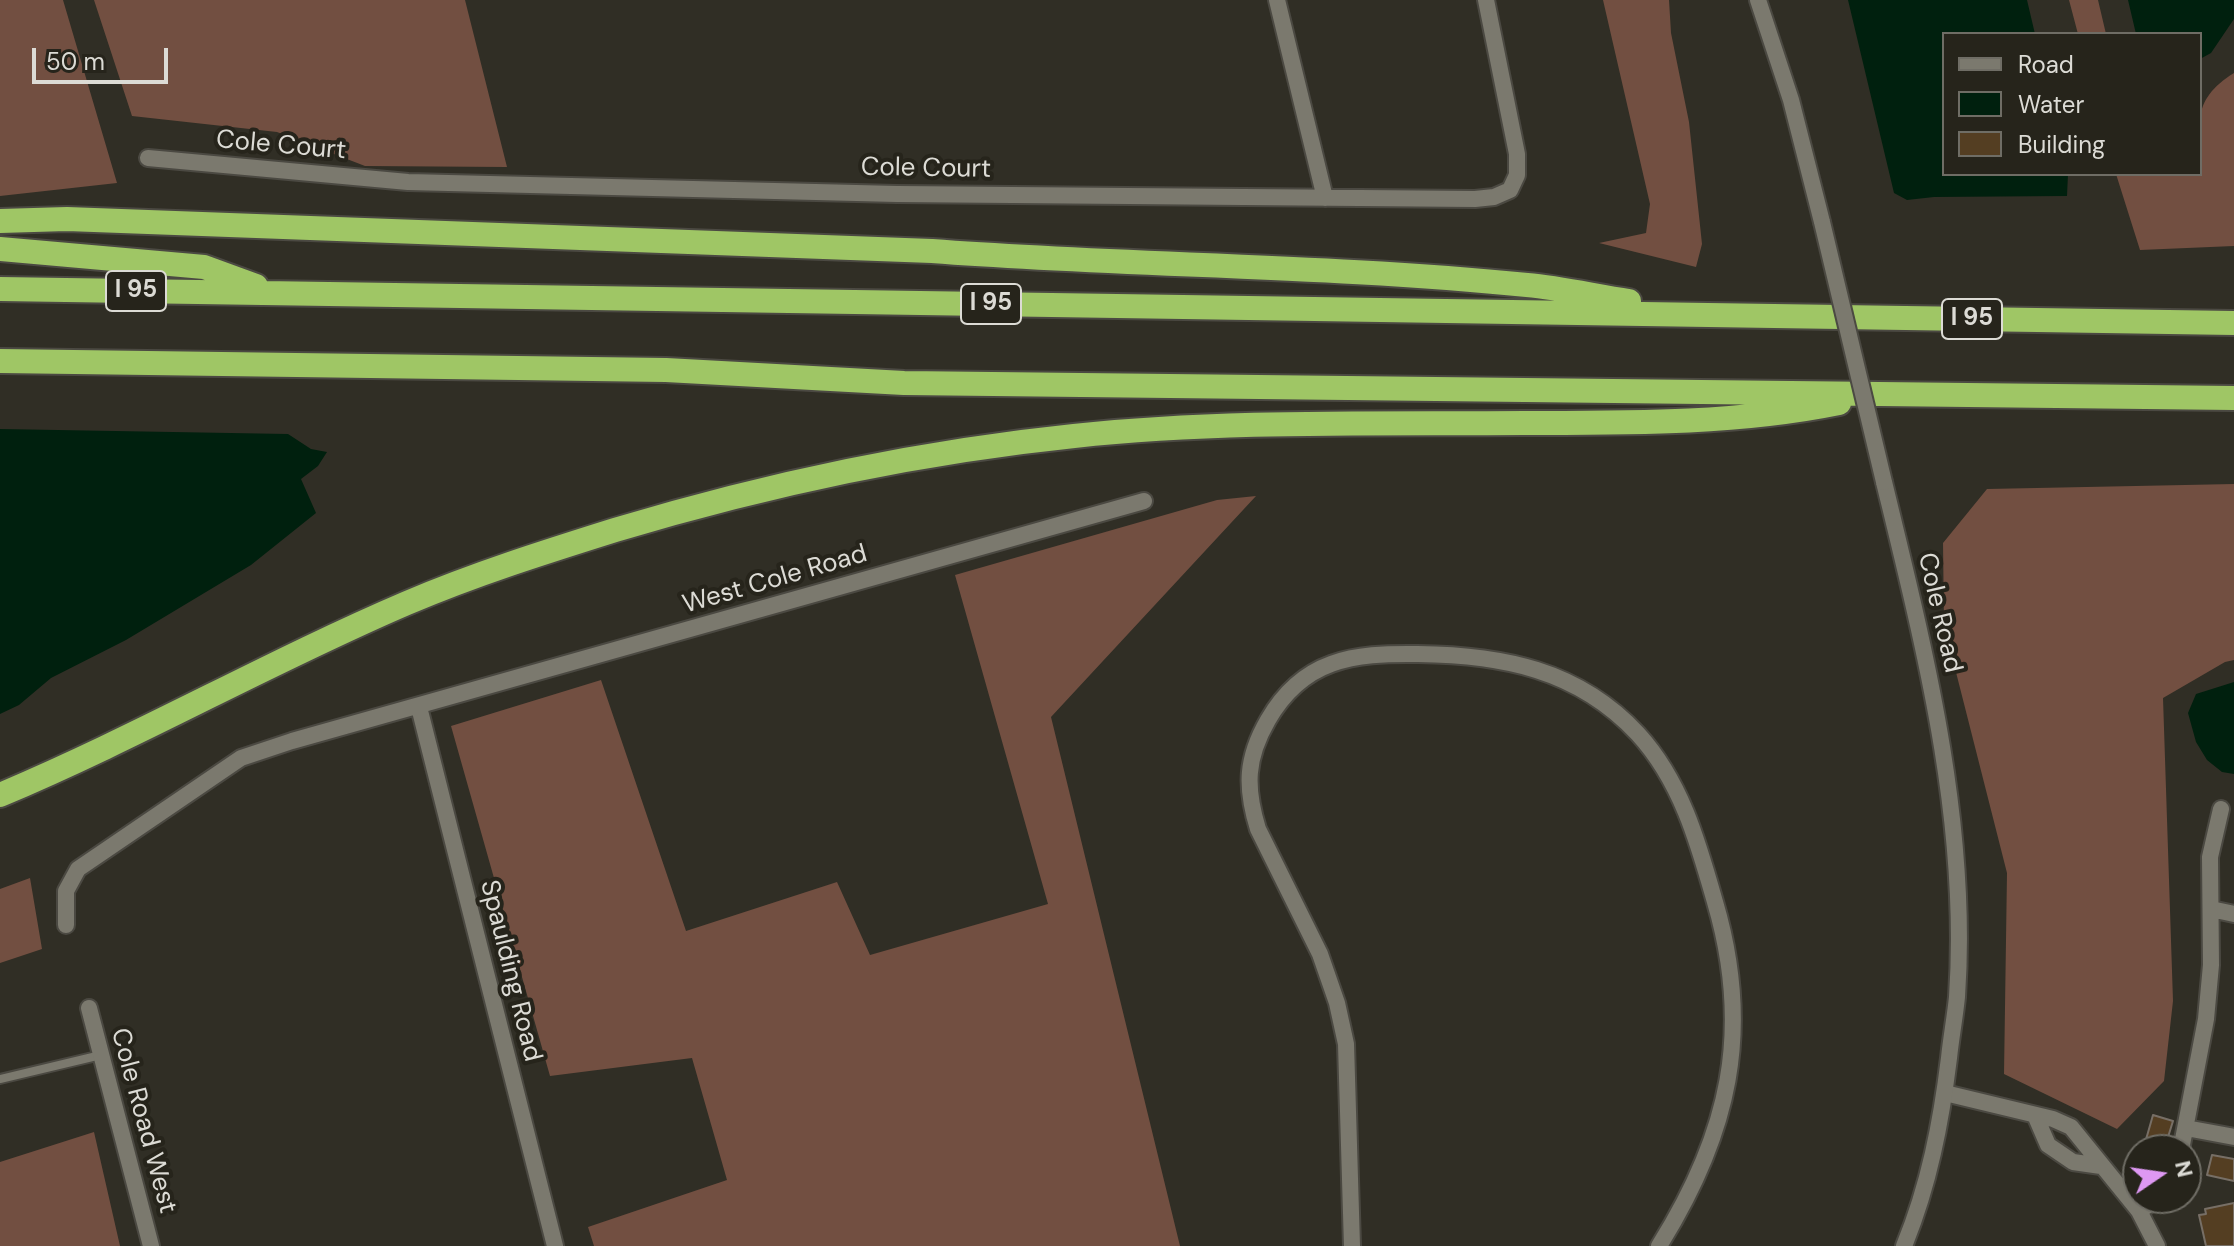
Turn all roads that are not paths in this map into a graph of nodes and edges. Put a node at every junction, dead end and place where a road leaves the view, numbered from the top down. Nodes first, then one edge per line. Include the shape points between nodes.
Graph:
1 (1277, 0) edge
2 (1486, 0) edge
3 (1758, 0) edge
4 (148, 158) dead end
5 (1325, 198) junction
6 (0, 221) edge
7 (0, 249) edge
8 (0, 289) edge
9 (273, 293) junction
10 (1710, 314) junction
11 (2234, 323) edge
12 (0, 361) edge
13 (1888, 394) junction
14 (2234, 398) edge
15 (1144, 501) dead end
16 (419, 707) junction
17 (45, 776) junction
18 (0, 795) edge
19 (0, 803) edge
20 (2221, 809) dead end
21 (2211, 909) junction
22 (2234, 914) edge
23 (66, 925) dead end
24 (89, 1008) dead end
25 (101, 1055) junction
26 (0, 1079) edge
27 (1945, 1093) junction
28 (2035, 1115) junction
29 (2186, 1128) junction
30 (2185, 1134) edge
31 (2234, 1137) edge
32 (2101, 1166) junction
33 (2122, 1191) edge
34 (2141, 1214) edge
35 (151, 1246) edge
36 (555, 1246) edge
37 (1352, 1246) edge
38 (1659, 1246) edge
39 (1904, 1246) edge
40 (2157, 1246) edge

1 - 5 street
2 - 5 street, Cole Court via 1517,154 1517,175 1510,190 1475,199
3 - 27 street, Cole Road, bridge via 1791,100 1926,653 1956,869 1957,998
4 - 5 street, Cole Court via 408,182
6 - 10 highway via 163,222 1277,268 1529,285
7 - 9 highway via 204,267
8 - 9 highway, I 95
9 - 10 highway, I 95
10 - 11 highway, I 95
12 - 13 highway via 666,370 904,383
13 - 14 highway
13 - 17 highway via 1790,413 1631,422 1220,424 1103,433 930,454 798,481 540,553 408,603
15 - 16 street, West Cole Road
16 - 23 street via 241,758 78,869 66,891
16 - 36 street, Spaulding Road
17 - 18 highway
17 - 19 highway
20 - 21 street via 2210,857
21 - 22 street
21 - 29 street via 2206,1019
24 - 25 street, Cole Road West
25 - 26 lane
25 - 35 street, Cole Road West
27 - 28 street
27 - 39 street, Cole Road via 1934,1154
28 - 32 street via 2071,1127
28 - 32 street via 2048,1145 2073,1162
29 - 30 street
29 - 31 street
32 - 33 street
34 - 40 street
37 - 38 street via 1346,1044 1320,954 1272,862 1253,812 1252,752 1281,697 1305,676 1359,655 1387,654 1498,659 1566,681 1637,733 1659,759 1685,807 1722,924 1735,1016 1722,1107 1700,1174

